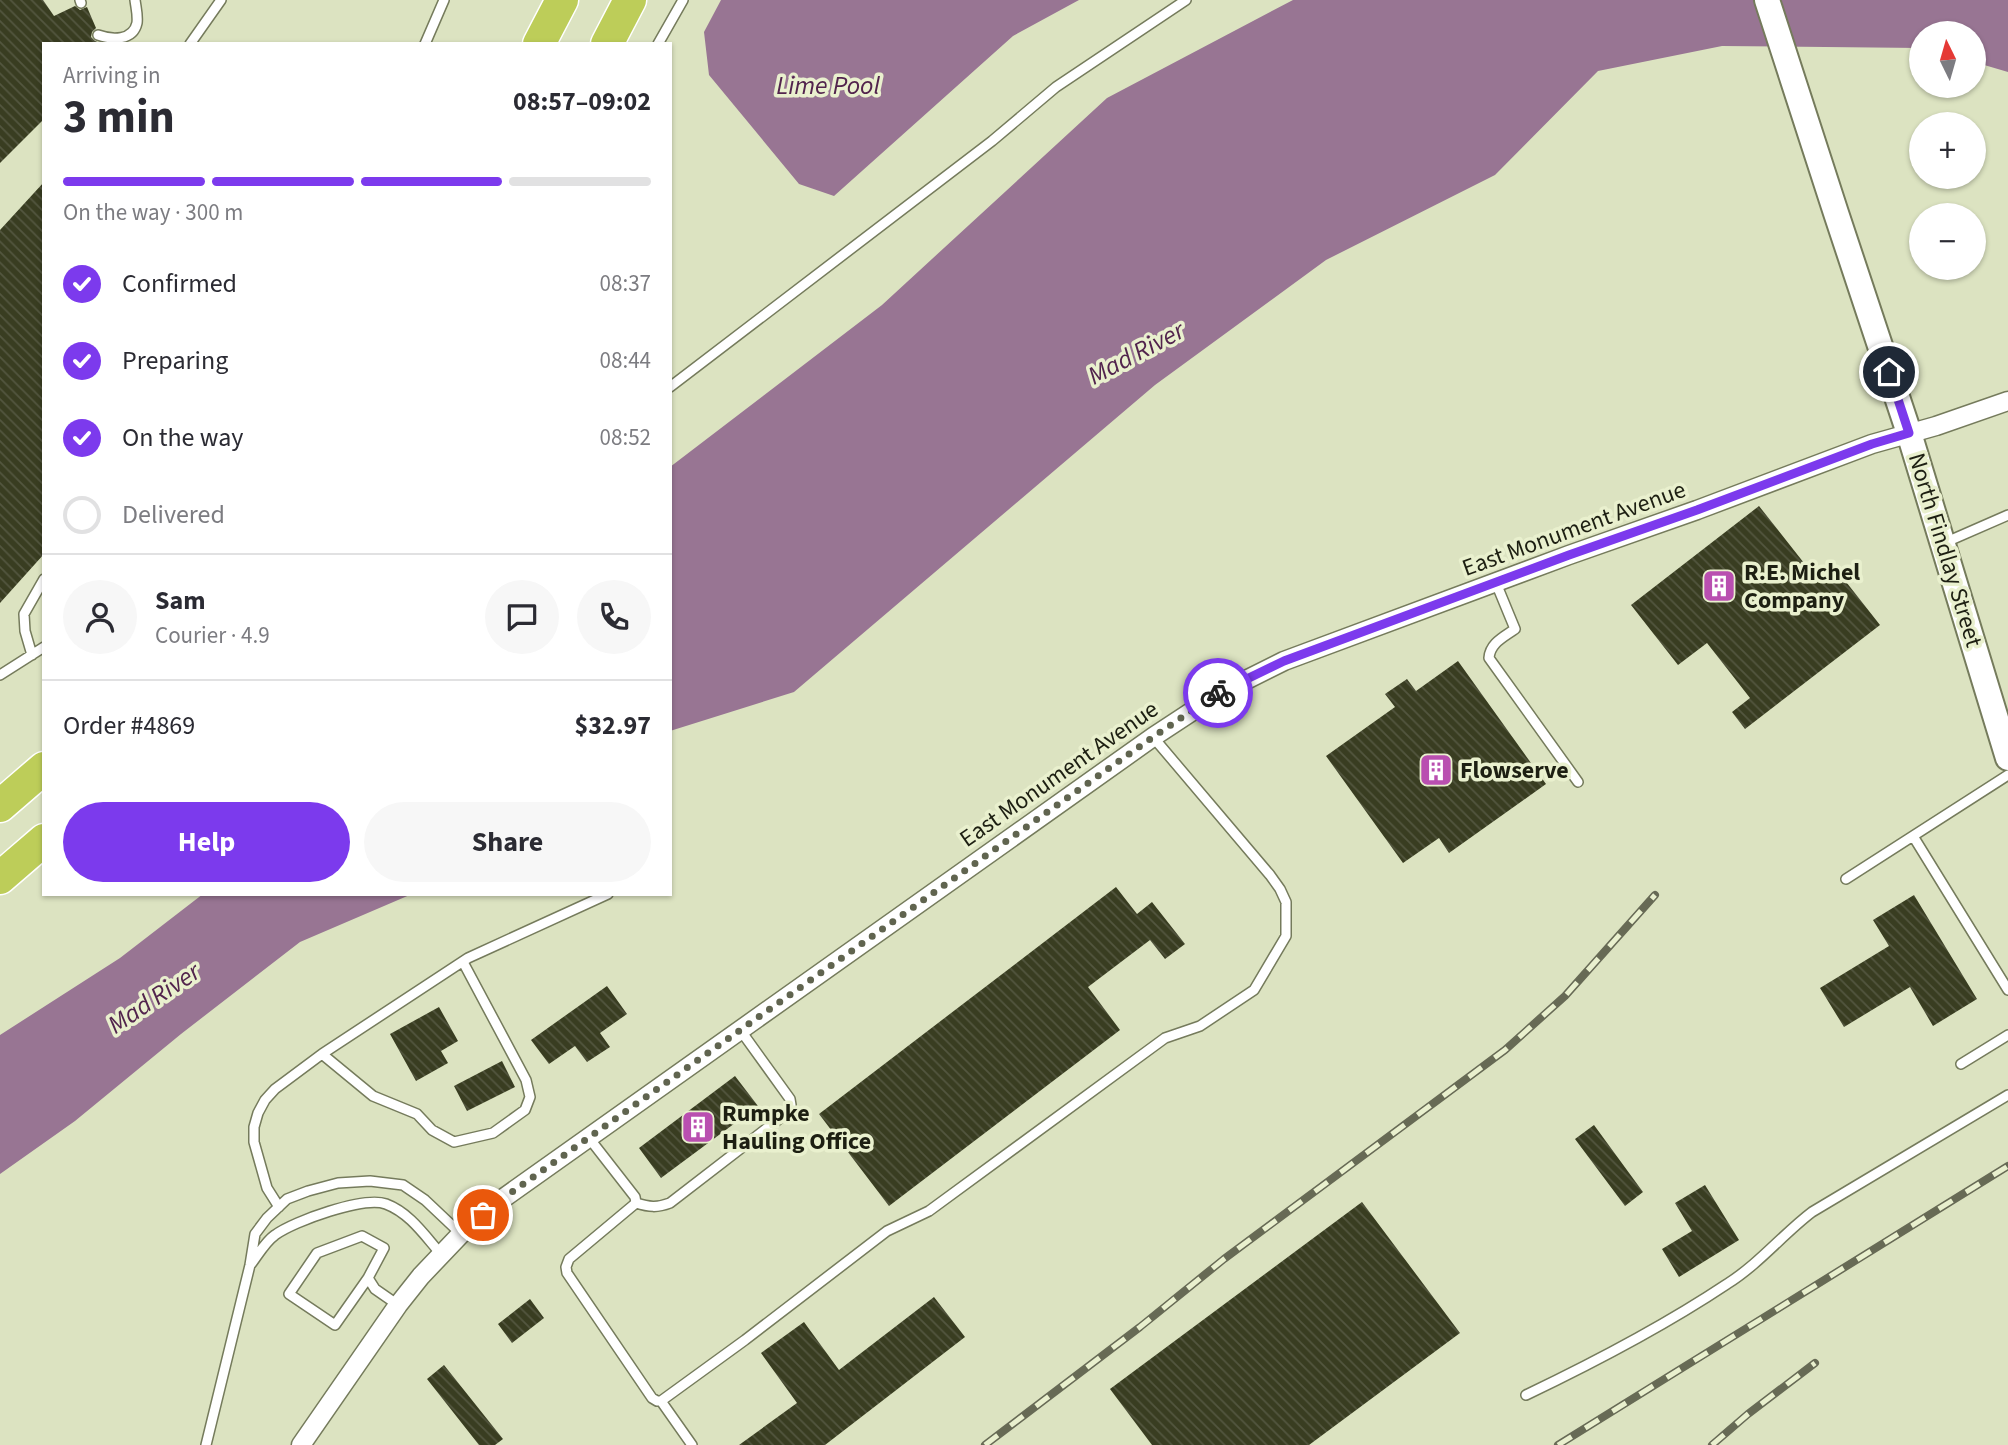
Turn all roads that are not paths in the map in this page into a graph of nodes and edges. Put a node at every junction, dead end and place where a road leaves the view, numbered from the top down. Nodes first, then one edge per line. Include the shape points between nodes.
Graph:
1 (135, 0) edge
2 (221, 0) edge
3 (444, 0) edge
4 (562, 0) edge
5 (630, 0) edge
6 (683, 0) edge
7 (1186, 0) edge
8 (1771, 11) edge
9 (98, 35) dead end
10 (191, 42) edge
11 (426, 42) edge
12 (540, 42) edge
13 (608, 42) edge
14 (659, 42) edge
15 (672, 385) edge
16 (2008, 401) edge
17 (1909, 433) junction
18 (2008, 515) edge
19 (1943, 543) junction
20 (42, 582) edge
21 (1496, 583) junction
22 (42, 648) edge
23 (32, 655) junction
24 (0, 675) edge
25 (1153, 737) junction
26 (2008, 758) edge
27 (42, 770) edge
28 (2008, 775) edge
29 (1578, 782) dead end
30 (0, 806) edge
31 (1913, 836) junction
32 (42, 841) edge
33 (0, 878) edge
34 (1846, 879) dead end
35 (604, 896) edge
36 (463, 962) junction
37 (2008, 990) edge
38 (741, 1031) junction
39 (2008, 1035) edge
40 (322, 1055) junction
41 (1961, 1064) dead end
42 (2008, 1095) edge
43 (589, 1138) junction
44 (636, 1203) junction
45 (279, 1207) junction
46 (461, 1234) junction
47 (441, 1254) junction
48 (250, 1265) junction
49 (368, 1278) junction
50 (398, 1305) junction
51 (1526, 1395) dead end
52 (661, 1401) junction
53 (206, 1445) edge
54 (301, 1445) edge
55 (692, 1445) edge

1 - 9 lane via 136,26 131,34 113,39
2 - 10 lane
3 - 11 lane
4 - 12 highway
5 - 13 highway
6 - 14 lane
7 - 15 lane via 1056,87
8 - 17 main road, North Findlay Street
16 - 17 street, East Monument Avenue
17 - 19 main road, North Findlay Street
17 - 21 street, East Monument Avenue
18 - 19 lane
19 - 26 main road, North Findlay Street
20 - 23 lane via 24,614
21 - 25 street, East Monument Avenue via 1284,661 1220,693
21 - 29 lane via 1515,629 1493,646 1489,658
22 - 23 lane
23 - 24 lane
25 - 38 street, East Monument Avenue
25 - 52 lane via 1270,875 1286,902 1286,936 1254,990 1200,1026 1165,1038 929,1210 887,1231
27 - 30 highway
28 - 31 lane
31 - 34 lane
31 - 37 lane
32 - 33 highway
35 - 36 lane
36 - 40 lane
36 - 40 lane via 526,1080 530,1097 525,1110 493,1133 454,1142 432,1130 417,1114 373,1096
38 - 43 street, East Monument Avenue
38 - 44 lane via 790,1099 788,1112 670,1203 659,1207
39 - 41 lane
40 - 45 lane via 275,1089 254,1127 258,1161
42 - 51 lane via 1812,1212 1728,1284
43 - 44 lane
43 - 46 street, East Monument Avenue
44 - 52 lane via 569,1259 566,1267 652,1398
45 - 46 lane via 287,1199 338,1183 403,1185
45 - 48 lane via 255,1234
46 - 47 street, East Monument Avenue
47 - 48 lane via 407,1216 384,1203 353,1204 290,1225 271,1237
47 - 50 street, East Monument Avenue
48 - 53 lane
49 - 49 lane via 384,1248 362,1236 317,1253 289,1294 335,1325
49 - 50 lane
50 - 54 street, East Monument Avenue
52 - 55 lane

